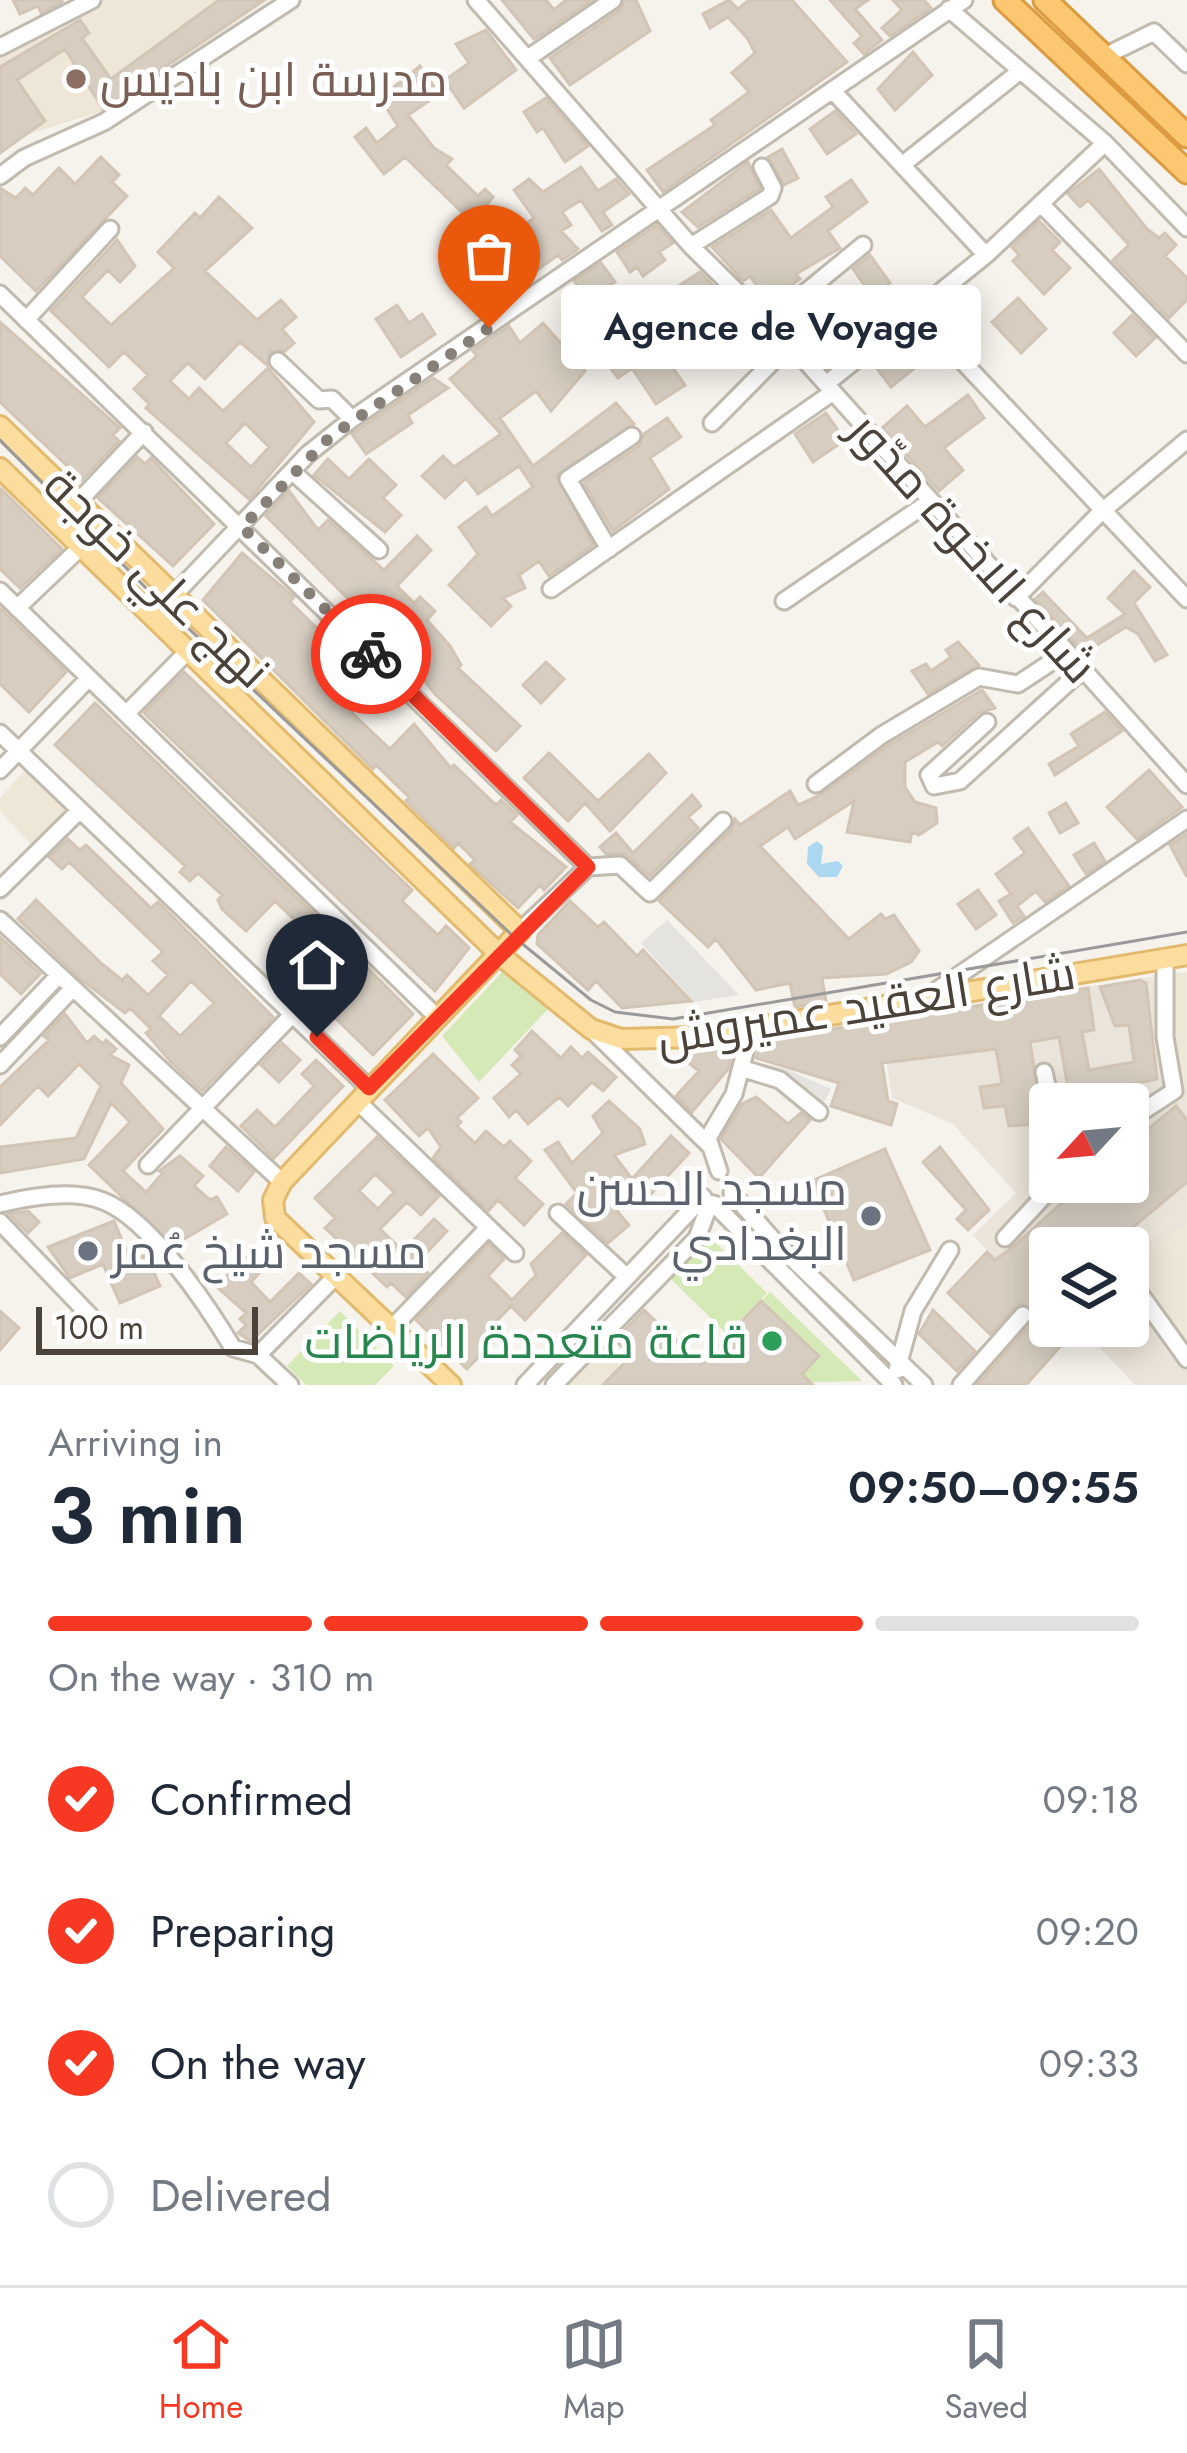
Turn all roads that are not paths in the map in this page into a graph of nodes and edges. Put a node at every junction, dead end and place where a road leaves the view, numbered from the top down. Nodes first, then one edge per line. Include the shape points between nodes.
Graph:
1 (92, 0) edge
2 (291, 0) edge
3 (476, 0) edge
4 (614, 0) edge
5 (985, 0) edge
6 (1008, 2) edge
7 (956, 3) edge
8 (1049, 3) edge
9 (0, 47) edge
10 (1105, 56) junction
11 (528, 58) junction
12 (1187, 64) edge
13 (1020, 71) junction
14 (832, 90) junction
15 (1187, 136) edge
16 (1105, 143) junction
17 (902, 165) junction
18 (762, 167) dead end
19 (1187, 172) edge
20 (0, 176) edge
21 (1042, 206) junction
22 (658, 208) junction
23 (1187, 228) edge
24 (110, 229) dead end
25 (863, 244) dead end
26 (691, 246) junction
27 (986, 255) junction
28 (0, 294) edge
29 (915, 311) junction
30 (26, 320) junction
31 (768, 322) junction
32 (790, 344) junction
33 (1187, 355) edge
34 (278, 361) dead end
35 (830, 388) junction
36 (352, 419) junction
37 (712, 423) dead end
38 (0, 426) edge
39 (144, 432) junction
40 (632, 436) dead end
41 (1187, 440) edge
42 (0, 468) edge
43 (293, 473) junction
44 (78, 502) junction
45 (929, 502) junction
46 (1100, 513) junction
47 (242, 527) junction
48 (81, 547) junction
49 (609, 549) junction
50 (379, 550) dead end
51 (551, 589) dead end
52 (0, 591) edge
53 (175, 594) junction
54 (1016, 598) junction
55 (1187, 599) edge
56 (784, 601) dead end
57 (17, 608) junction
58 (188, 650) junction
59 (1065, 652) junction
60 (1082, 670) junction
61 (89, 678) junction
62 (127, 713) junction
63 (987, 722) dead end
64 (0, 733) edge
65 (19, 751) junction
66 (0, 770) edge
67 (816, 784) dead end
68 (1187, 784) edge
69 (80, 810) junction
70 (1187, 819) edge
71 (723, 821) dead end
72 (588, 867) junction
73 (0, 889) edge
74 (0, 920) edge
75 (520, 931) junction
76 (361, 944) junction
77 (500, 955) junction
78 (1187, 955) edge
79 (1165, 958) junction
80 (59, 975) junction
81 (73, 988) junction
82 (921, 1001) junction
83 (290, 1012) junction
84 (438, 1018) junction
85 (591, 1029) junction
86 (751, 1029) junction
87 (0, 1037) edge
88 (0, 1065) edge
89 (744, 1069) junction
90 (1044, 1072) dead end
91 (1046, 1083) edge
92 (363, 1094) junction
93 (200, 1106) junction
94 (1149, 1107) edge
95 (819, 1112) dead end
96 (713, 1163) junction
97 (148, 1166) dead end
98 (282, 1182) junction
99 (733, 1193) junction
100 (709, 1201) junction
101 (1038, 1203) edge
102 (0, 1204) edge
103 (558, 1213) dead end
104 (0, 1222) edge
105 (488, 1228) junction
106 (1005, 1238) dead end
107 (950, 1250) dead end
108 (515, 1253) dead end
109 (335, 1277) junction
110 (627, 1277) junction
111 (1149, 1306) edge
112 (1023, 1315) dead end
113 (98, 1323) dead end
114 (391, 1330) junction
115 (258, 1354) junction
116 (1187, 1359) edge
117 (903, 1364) junction
118 (888, 1383) edge
119 (290, 1385) edge
120 (451, 1385) edge
121 (525, 1385) edge
122 (554, 1385) edge
123 (924, 1385) edge
124 (961, 1385) edge

1 - 9 street
2 - 20 street via 104,122
3 - 11 street, شارع الاخوة مدّور
4 - 11 street
5 - 6 street
6 - 19 highway
7 - 13 street
7 - 14 street
8 - 10 highway
10 - 12 street via 1154,32
10 - 15 highway
11 - 22 street, شارع الاخوة مدّور
13 - 16 street
13 - 17 street
14 - 17 street
14 - 22 street
16 - 21 street
16 - 23 street
17 - 27 street
18 - 26 street via 770,196
21 - 27 street
21 - 33 street
22 - 26 street, شارع الاخوة مدّور
22 - 36 street
24 - 30 street
25 - 31 street
26 - 31 street, شارع الاخوة مدّور
27 - 29 street
28 - 30 street
29 - 35 street
29 - 46 street
30 - 39 street
31 - 32 street, شارع الاخوة مدّور
32 - 35 street, شارع الاخوة مدّور
32 - 37 street
34 - 36 street
35 - 45 street, شارع الاخوة مدّور
35 - 49 street
36 - 43 street
38 - 44 main road, نهج علي خوجة
39 - 44 street
39 - 47 street
40 - 49 street via 568,479
41 - 46 street
42 - 48 main road, نهج علي خوجة
43 - 47 street
43 - 50 street
44 - 53 main road, نهج علي خوجة
45 - 54 street, شارع الاخوة مدّور
45 - 56 street
46 - 54 street
46 - 55 street
47 - 53 street
47 - 72 street
48 - 57 street
48 - 58 main road, نهج علي خوجة
49 - 51 street
52 - 57 street
53 - 75 main road, نهج علي خوجة
54 - 59 street, شارع الاخوة مدّور
57 - 61 street
58 - 62 street
58 - 77 main road, نهج علي خوجة
59 - 60 street, شارع الاخوة مدّور
59 - 67 street via 1018,684 979,677
60 - 63 street via 960,781 934,786 928,775 938,761
60 - 68 street, شارع الاخوة مدّور
61 - 62 street
61 - 65 street
62 - 76 street
64 - 65 street
65 - 66 street
65 - 69 street
69 - 73 street
69 - 83 street
70 - 82 street
71 - 72 street via 650,893 620,865
72 - 75 street
74 - 80 street
75 - 77 main road
76 - 83 street
76 - 84 street
77 - 84 main road
77 - 85 main road, شارع العقيد عميروش
78 - 79 main road, شارع العقيد عميروش
79 - 82 main road, شارع العقيد عميروش
79 - 94 street via 1174,1091
80 - 81 street
80 - 87 street
81 - 88 street
81 - 93 street
82 - 86 main road, شارع العقيد عميروش
83 - 92 street
83 - 93 street
84 - 92 main road
85 - 86 main road, شارع العقيد عميروش via 638,1041
85 - 96 street
86 - 89 street
89 - 95 street via 780,1080
89 - 96 street via 711,1125
90 - 91 street
92 - 98 main road
92 - 105 street
93 - 97 street
93 - 98 street
96 - 99 street via 729,1176
96 - 100 street via 700,1183
98 - 109 main road via 275,1218
99 - 100 street
99 - 117 street
100 - 110 street
100 - 118 street
100 - 122 street via 697,1238
101 - 106 street
102 - 115 street via 64,1196 100,1199 121,1211 194,1285 233,1348
103 - 110 street
104 - 113 street
105 - 108 street
105 - 114 street
107 - 117 street via 914,1311
109 - 114 main road
109 - 115 street
110 - 121 street
111 - 116 street
112 - 124 street
114 - 120 main road
115 - 119 street
117 - 118 street
117 - 123 street

